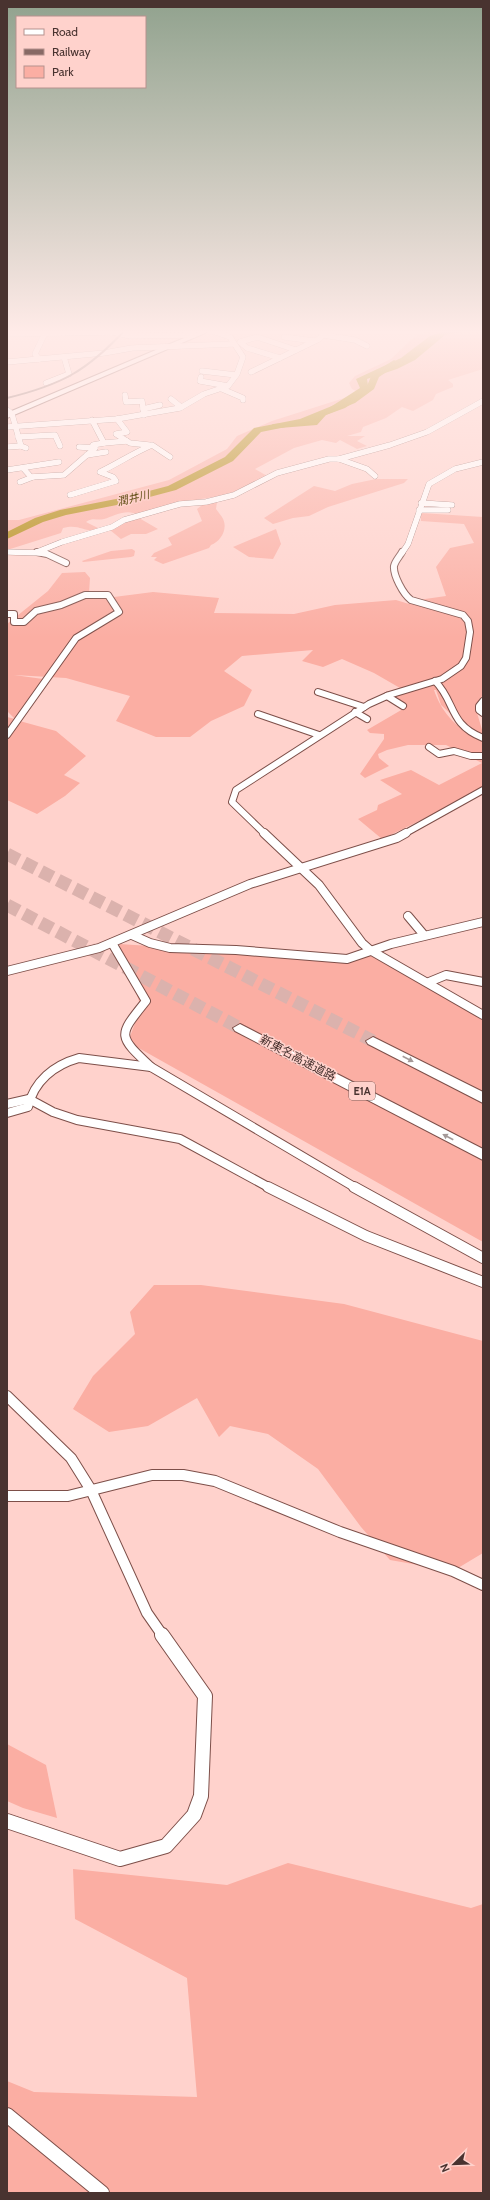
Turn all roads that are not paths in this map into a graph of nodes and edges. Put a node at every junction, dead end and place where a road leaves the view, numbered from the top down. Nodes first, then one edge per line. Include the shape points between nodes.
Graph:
1 (16, 433) edge
2 (99, 433) edge
3 (123, 433) edge
4 (425, 433) edge
5 (18, 437) junction
6 (127, 441) junction
7 (104, 443) junction
8 (60, 446) dead end
9 (152, 446) junction
10 (7, 447) edge
11 (80, 447) dead end
12 (94, 448) junction
13 (106, 452) dead end
14 (87, 455) junction
15 (170, 457) dead end
16 (339, 459) junction
17 (58, 462) dead end
18 (483, 462) edge
19 (23, 468) junction
20 (7, 470) edge
21 (375, 476) dead end
22 (33, 477) junction
23 (20, 482) dead end
24 (70, 495) dead end
25 (421, 503) junction
26 (452, 505) dead end
27 (419, 510) junction
28 (448, 510) dead end
29 (67, 538) dead end
30 (18, 551) junction
31 (7, 552) edge
32 (38, 552) junction
33 (66, 563) dead end
34 (7, 614) edge
35 (435, 681) junction
36 (318, 692) dead end
37 (387, 696) junction
38 (483, 702) edge
39 (403, 706) dead end
40 (364, 707) junction
41 (355, 712) junction
42 (483, 713) edge
43 (258, 714) dead end
44 (367, 719) dead end
45 (7, 735) edge
46 (319, 735) junction
47 (483, 738) edge
48 (429, 747) dead end
49 (483, 756) edge
50 (483, 790) edge
51 (302, 867) junction
52 (408, 916) dead end
53 (483, 922) edge
54 (132, 935) junction
55 (424, 935) junction
56 (112, 943) junction
57 (370, 950) junction
58 (7, 971) edge
59 (429, 982) junction
60 (483, 982) edge
61 (483, 1015) edge
62 (240, 1028) tunnel mouth
63 (373, 1041) tunnel mouth
64 (151, 1067) junction
65 (483, 1098) edge
66 (29, 1099) junction
67 (7, 1104) edge
68 (7, 1113) edge
69 (483, 1155) edge
70 (483, 1258) edge
71 (483, 1282) edge
72 (7, 1396) edge
73 (91, 1490) junction
74 (7, 1496) edge
75 (483, 1584) edge
76 (7, 1821) edge
77 (7, 2115) edge
78 (102, 2193) edge

1 - 5 street
2 - 7 street
3 - 6 street via 116,434
4 - 16 street
5 - 8 street via 55,435
5 - 10 street via 23,447
6 - 7 street
6 - 9 street
7 - 12 street via 95,444
9 - 15 street
9 - 24 street via 130,454 127,459 100,472 113,477 116,481
11 - 12 street
12 - 14 street
13 - 14 street
14 - 22 street via 64,475
16 - 21 street via 366,469
16 - 32 street via 329,459 278,473 243,491 217,500 180,504 124,520 112,527
17 - 19 street
18 - 25 street via 455,469 435,480 429,484
19 - 20 street
19 - 22 street
22 - 23 street
25 - 26 street
25 - 27 street
27 - 28 street
27 - 35 street via 408,544 394,564 394,572 411,600 463,615 468,621 470,632 466,658 461,666
29 - 30 street via 45,546
30 - 31 street
30 - 32 street
32 - 33 street via 54,556 58,561
34 - 45 street via 14,614 14,622 24,622 36,611 62,605 85,595 99,594 108,595 119,612 76,638
35 - 37 street
35 - 47 street via 446,691 446,701 451,712 468,732
36 - 40 street
37 - 39 street
37 - 40 street
38 - 42 street via 479,710
40 - 41 street
41 - 44 street
41 - 46 street
43 - 46 street
46 - 51 street via 236,790 232,802
48 - 49 street via 439,754 454,751 470,756
50 - 51 street via 397,838
51 - 54 street via 250,884
51 - 57 street via 319,885 346,925
52 - 55 street
53 - 55 street
54 - 56 street
54 - 57 street via 150,943 188,950 236,950 347,959
55 - 57 street
56 - 58 street
56 - 64 street via 146,1001 125,1027 125,1036 131,1047
57 - 59 street
59 - 60 street via 446,975
59 - 61 street
69 -> 62 highway, 新東名高速道路 / E1A
63 -> 65 highway
64 - 66 street via 79,1058 69,1060 49,1071
64 - 70 street via 319,1168
66 - 67 street
66 - 68 street via 28,1107
66 - 71 street via 53,1112 77,1120 180,1139 254,1180 366,1236
72 - 73 street via 71,1458
73 - 74 street via 68,1496
73 - 75 street via 152,1475 183,1475 215,1481 340,1532
73 - 76 street via 147,1613 205,1696 201,1796 194,1815 166,1846 120,1859
77 - 78 street

